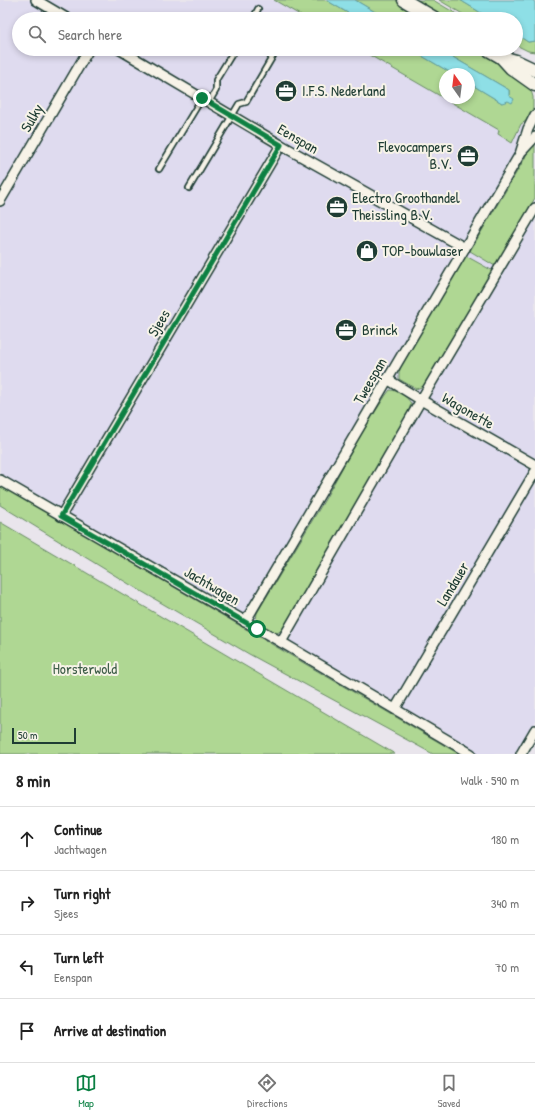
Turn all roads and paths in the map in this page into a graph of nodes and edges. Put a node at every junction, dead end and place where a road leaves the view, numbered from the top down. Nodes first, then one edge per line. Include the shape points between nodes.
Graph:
1 (36, 0) edge
2 (404, 0) edge
3 (56, 12) edge
4 (424, 12) edge
5 (85, 56) edge
6 (131, 56) edge
7 (231, 56) edge
8 (273, 56) edge
9 (501, 57) joint
10 (535, 70) edge
11 (535, 85) edge
12 (205, 100) junction
13 (535, 115) edge
14 (232, 116) junction
15 (535, 137) edge
16 (281, 145) junction
17 (520, 154) junction
18 (159, 169) dead end
19 (189, 188) dead end
20 (0, 201) edge
21 (535, 208) edge
22 (465, 248) junction
23 (387, 379) junction
24 (421, 400) junction
25 (535, 465) edge
26 (535, 472) edge
27 (0, 480) edge
28 (61, 516) junction
29 (245, 622) junction
30 (281, 642) junction
31 (395, 709) junction
32 (535, 730) edge
33 (472, 754) edge
34 (521, 754) edge

1 - 3 street
2 - 4 main road
5 - 20 street, Sulky
6 - 12 street, Eenspan
7 - 12 lane via 216,80 216,90
8 - 14 lane via 246,102 239,104
9 - 10 main road
9 - 11 main road via 510,68
12 - 14 street, Eenspan
12 - 18 lane
13 - 17 street, Tweespan
14 - 16 street, Eenspan
14 - 19 lane
15 - 17 street, Tweespan
16 - 22 street, Eenspan
16 - 28 street, Sjees
17 - 22 street, Tweespan
21 - 24 street
22 - 23 street, Tweespan
23 - 24 street, Wagonette
23 - 29 street, Tweespan
24 - 25 street, Wagonette
24 - 30 street
26 - 31 street, Landauer
27 - 28 street, Jachtwagen
28 - 29 street, Jachtwagen
29 - 30 street, Jachtwagen
30 - 31 street, Jachtwagen
31 - 33 street, Jachtwagen
32 - 34 street

